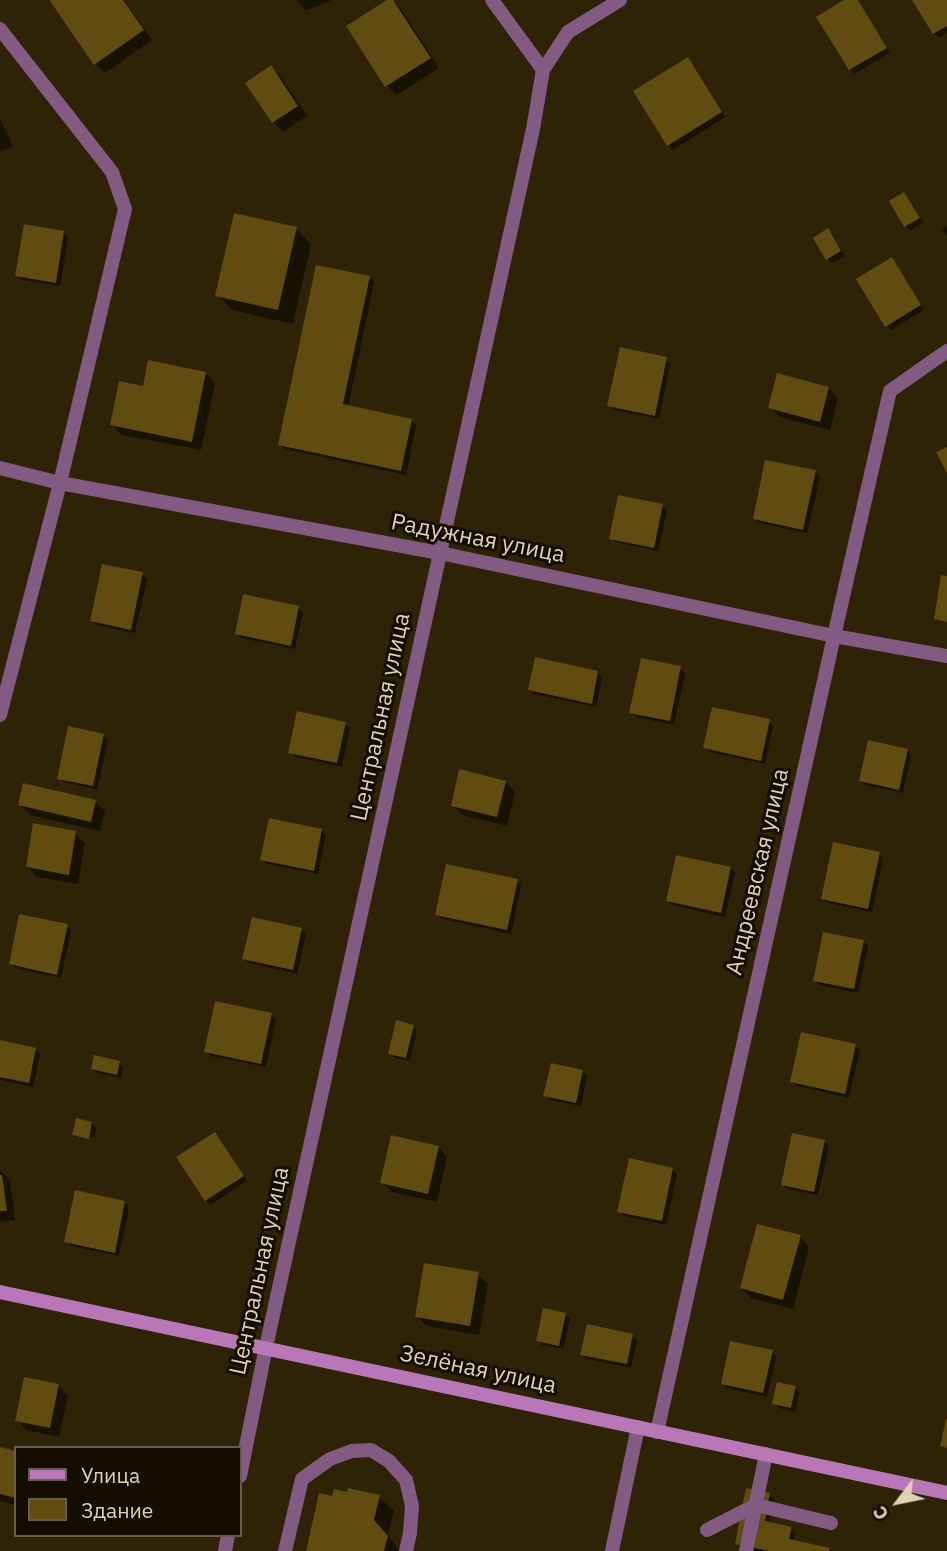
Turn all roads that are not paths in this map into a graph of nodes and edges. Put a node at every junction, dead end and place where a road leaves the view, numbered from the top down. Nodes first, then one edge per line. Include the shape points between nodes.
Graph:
1 (492, 0) edge
2 (620, 0) edge
3 (0, 29) edge
4 (543, 70) junction
5 (947, 351) edge
6 (0, 468) edge
7 (60, 482) junction
8 (440, 553) junction
9 (834, 636) junction
10 (947, 656) edge
11 (0, 715) edge
12 (0, 1292) edge
13 (266, 1347) junction
14 (638, 1427) junction
15 (657, 1432) junction
16 (766, 1454) junction
17 (242, 1466) edge
18 (947, 1493) edge
19 (756, 1505) junction
20 (831, 1523) dead end
21 (707, 1530) dead end
22 (285, 1551) edge
23 (406, 1551) edge
24 (612, 1551) edge
25 (746, 1551) edge

1 - 4 street
2 - 4 street, Центральная улица via 568,32
3 - 7 street via 112,172 125,209
4 - 8 street, Центральная улица
5 - 9 street, Андреевская улица via 890,391
6 - 7 street, Радужная улица
7 - 8 street, Радужная улица
7 - 11 street
8 - 9 street, Радужная улица
8 - 13 street, Центральная улица
9 - 10 street, Радужная улица
9 - 15 street, Андреевская улица
12 - 13 street, Зелёная улица
13 - 14 street, Зелёная улица
13 - 17 street, Центральная улица
14 - 15 street, Зелёная улица
14 - 24 street
15 - 16 street, Зелёная улица
16 - 18 street, Зелёная улица
16 - 19 street
19 - 20 street
19 - 21 street
19 - 25 street
22 - 23 street via 302,1479 330,1459 371,1450 406,1480 412,1506

